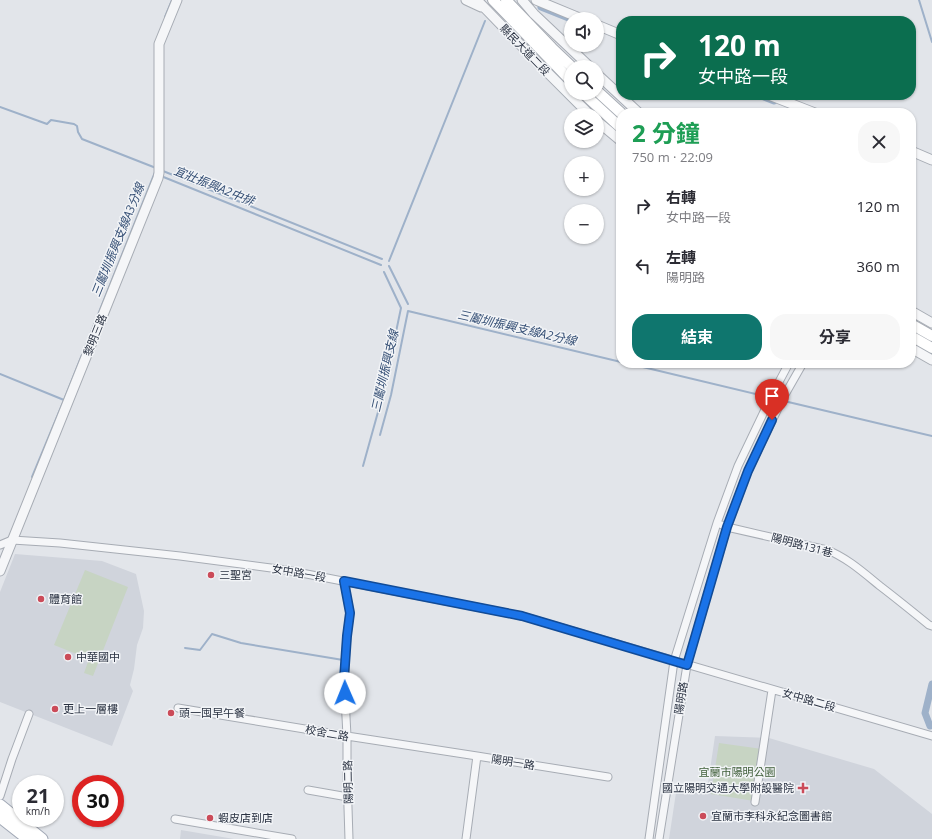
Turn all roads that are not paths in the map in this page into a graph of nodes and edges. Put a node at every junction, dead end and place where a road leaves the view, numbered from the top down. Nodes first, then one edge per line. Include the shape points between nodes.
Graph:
1 (177, 0) edge
2 (466, 0) edge
3 (477, 0) edge
4 (490, 0) edge
5 (493, 0) edge
6 (506, 0) edge
7 (522, 0) edge
8 (540, 2) edge
9 (486, 10) junction
10 (565, 12) edge
11 (534, 14) junction
12 (604, 28) edge
13 (616, 33) edge
14 (565, 60) edge
15 (583, 60) edge
16 (564, 74) edge
17 (604, 80) edge
18 (616, 92) edge
19 (604, 97) edge
20 (591, 100) edge
21 (625, 100) edge
22 (782, 100) edge
23 (583, 108) edge
24 (616, 108) edge
25 (634, 108) edge
26 (803, 108) edge
27 (616, 123) edge
28 (604, 127) edge
29 (616, 138) edge
30 (916, 153) edge
31 (932, 160) edge
32 (916, 314) edge
33 (932, 323) edge
34 (916, 327) edge
35 (932, 336) edge
36 (916, 339) edge
37 (932, 348) edge
38 (916, 351) edge
39 (932, 360) edge
40 (786, 368) edge
41 (800, 368) edge
42 (724, 526) junction
43 (12, 540) junction
44 (0, 545) edge
45 (0, 571) edge
46 (344, 581) junction
47 (932, 626) edge
48 (674, 661) junction
49 (687, 665) junction
50 (772, 690) junction
51 (178, 708) dead end
52 (29, 714) dead end
53 (347, 736) junction
54 (932, 736) edge
55 (477, 756) junction
56 (608, 777) dead end
57 (308, 790) dead end
58 (0, 796) edge
59 (348, 797) junction
60 (755, 802) dead end
61 (0, 805) edge
62 (0, 817) edge
63 (175, 819) dead end
64 (28, 839) edge
65 (42, 839) edge
66 (292, 839) edge
67 (349, 839) edge
68 (466, 839) edge
69 (649, 839) edge
70 (660, 839) edge

1 - 43 street, 黎明三路 via 159,44 158,178
2 - 9 street
3 - 9 street, 縣民大道二段
4 - 9 street
5 - 16 main road, 縣民大道二段
6 - 14 main road, 縣民大道二段
7 - 11 street
8 - 10 street
8 - 11 street via 533,9
9 - 23 street, 縣民大道二段
11 - 15 street
12 - 13 street
17 - 18 street
19 - 24 main road
20 - 27 main road
21 - 25 street
22 - 26 street
28 - 29 street
30 - 31 street
32 - 33 street
34 - 35 main road
36 - 37 main road
38 - 39 street
40 - 48 street, 陽明路 via 738,466 717,523
41 - 42 street, 陽明路 via 783,398
42 - 47 street, 陽明路131巷 via 835,553
42 - 49 street, 陽明路
43 - 44 street, 女中路一段
43 - 45 street, 黎明三路
43 - 46 street, 女中路一段 via 110,548 242,564
46 - 48 street, 女中路一段 via 522,616
46 - 53 street, 陽明二路 via 350,613 344,679
48 - 49 street, 女中路一段
48 - 69 street, 陽明路
49 - 50 street, 女中路二段
49 - 70 street, 陽明路
50 - 54 street, 女中路二段
50 - 60 street
51 - 53 street, 校舍二路
52 - 58 street
53 - 55 street, 校舍二路
53 - 59 street, 陽明二路
55 - 56 street, 陽明一路
55 - 68 street, 陽明一路
57 - 59 street
59 - 67 street, 陽明二路
61 - 65 main road
62 - 64 main road
63 - 66 street

